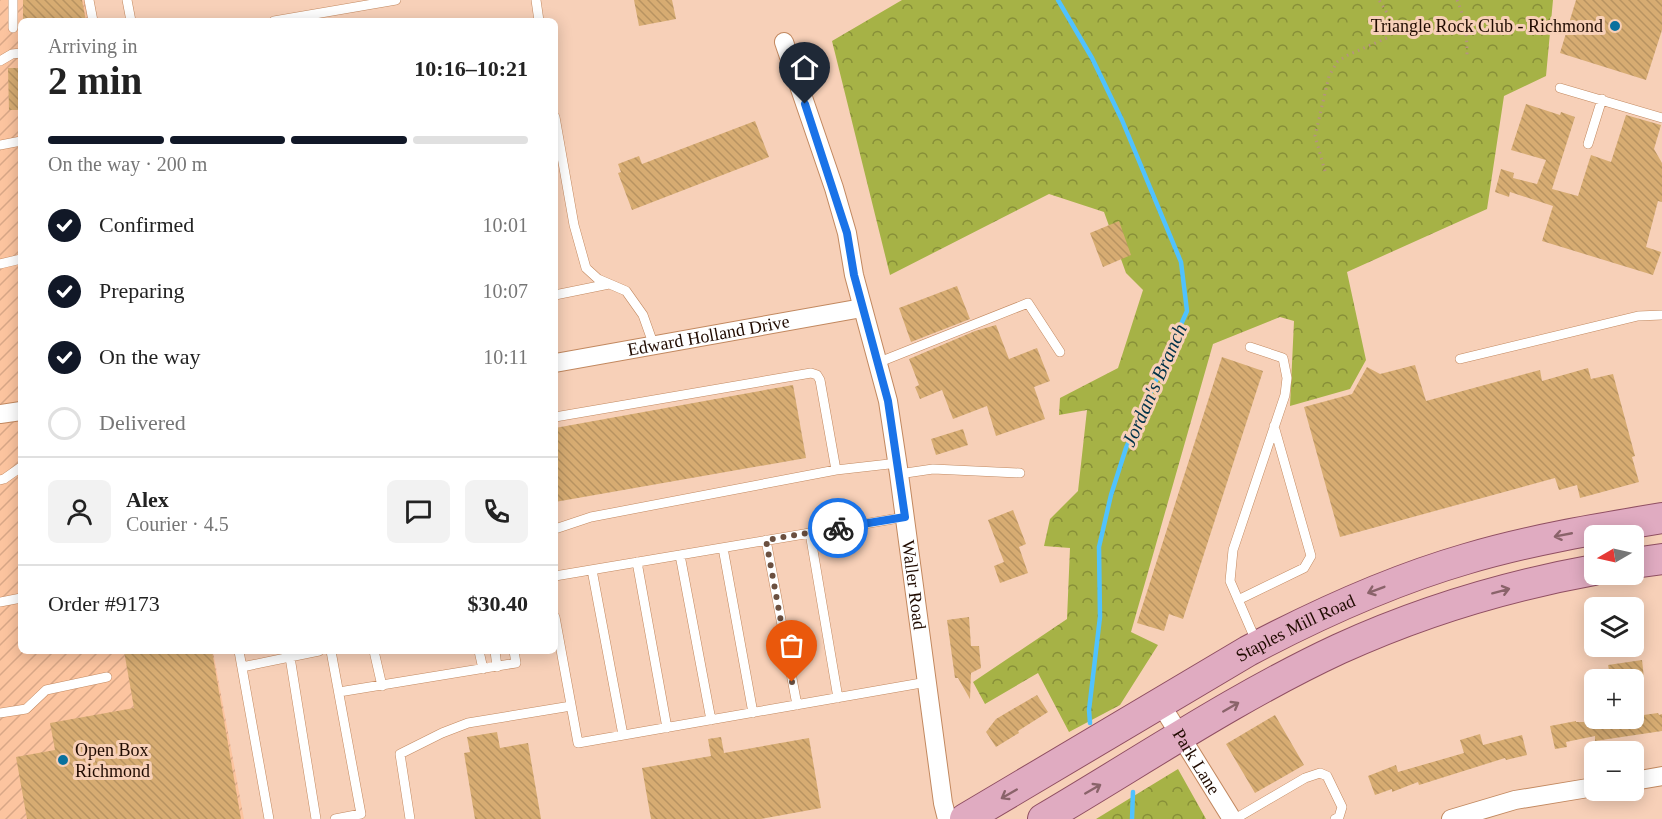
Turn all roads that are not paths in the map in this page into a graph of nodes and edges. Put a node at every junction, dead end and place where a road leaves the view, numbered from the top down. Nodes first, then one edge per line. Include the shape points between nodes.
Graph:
1 (13, 0) edge
2 (89, 0) edge
3 (127, 0) edge
4 (396, 0) edge
5 (536, 0) edge
6 (92, 18) edge
7 (130, 18) edge
8 (291, 18) edge
9 (539, 18) edge
10 (13, 28) dead end
11 (784, 42) dead end
12 (18, 53) edge
13 (0, 61) edge
14 (1560, 88) dead end
15 (1602, 99) junction
16 (1662, 118) edge
17 (558, 134) edge
18 (18, 142) edge
19 (1588, 144) dead end
20 (0, 145) edge
21 (18, 260) edge
22 (0, 264) edge
23 (609, 284) junction
24 (558, 294) edge
25 (862, 308) junction
26 (1662, 315) edge
27 (654, 345) junction
28 (1250, 347) dead end
29 (1060, 352) dead end
30 (1460, 359) dead end
31 (558, 362) edge
32 (878, 363) junction
33 (18, 411) edge
34 (0, 414) edge
35 (558, 416) edge
36 (1274, 426) junction
37 (18, 468) edge
38 (899, 468) junction
39 (836, 470) junction
40 (1020, 473) dead end
41 (0, 480) edge
42 (905, 517) junction
43 (1662, 518) edge
44 (558, 528) edge
45 (810, 533) junction
46 (766, 540) junction
47 (723, 548) junction
48 (680, 555) junction
49 (1662, 559) edge
50 (637, 562) junction
51 (1644, 562) edge
52 (592, 570) junction
53 (1584, 572) edge
54 (558, 576) edge
55 (18, 599) edge
56 (1238, 600) junction
57 (0, 602) edge
58 (558, 634) edge
59 (1258, 646) junction
60 (240, 654) edge
61 (290, 654) edge
62 (332, 654) edge
63 (375, 654) edge
64 (480, 654) edge
65 (495, 654) edge
66 (514, 654) edge
67 (242, 667) junction
68 (497, 667) junction
69 (483, 669) junction
70 (107, 677) dead end
71 (927, 682) junction
72 (382, 686) junction
73 (339, 692) junction
74 (838, 698) junction
75 (1160, 703) junction
76 (797, 705) junction
77 (571, 706) junction
78 (0, 713) edge
79 (753, 713) junction
80 (711, 720) junction
81 (668, 728) junction
82 (623, 735) junction
83 (1181, 736) junction
84 (1662, 776) edge
85 (1644, 779) edge
86 (1584, 789) edge
87 (270, 819) edge
88 (316, 819) edge
89 (338, 819) edge
90 (410, 819) edge
91 (947, 819) edge
92 (965, 819) edge
93 (1042, 819) edge
94 (1233, 819) edge
95 (1335, 819) edge
96 (1452, 819) edge

1 - 10 lane
2 - 6 lane
3 - 7 lane
4 - 8 lane
5 - 9 lane
11 - 25 street, Waller Road via 834,188
12 - 13 lane
14 - 15 lane
15 - 16 lane
15 - 19 lane
17 - 23 lane via 586,268
18 - 20 lane
21 - 22 lane
23 - 24 lane
23 - 27 lane via 626,291 643,315
25 - 27 street, Edward Holland Drive
25 - 32 street, Waller Road
26 - 30 lane via 1638,316
27 - 31 street, Edward Holland Drive
28 - 36 lane via 1283,358 1286,387
29 - 32 lane via 1028,303
32 - 38 street, Waller Road
33 - 34 street
35 - 39 lane via 811,372 820,380
36 - 56 lane via 1233,550 1230,581
36 - 56 lane via 1311,555 1304,568
37 - 41 lane
38 - 39 lane
38 - 40 lane
38 - 42 street, Waller Road
39 - 44 lane via 591,517
42 - 45 lane
42 - 71 street, Waller Road
43 -> 59 main road, Staples Mill Road via 1466,559 1355,598
45 - 46 lane
45 - 74 lane
46 - 47 lane
46 - 76 lane
47 - 48 lane
47 - 79 lane
48 - 50 lane
48 - 80 lane
49 - 51 main road
50 - 52 lane
50 - 81 lane
52 - 54 lane
52 - 82 lane
83 -> 53 main road, Staples Mill Road via 1287,675 1391,627 1500,591
55 - 57 lane
56 - 59 lane
58 - 77 lane
59 - 75 main road, Staples Mill Road
60 - 67 lane
61 - 67 lane
61 - 88 lane
62 - 73 lane
63 - 72 lane
64 - 69 lane
65 - 68 lane
66 - 68 lane via 516,663
67 - 87 lane
68 - 69 lane
69 - 72 lane
70 - 78 lane via 46,690 26,709
71 - 74 lane
71 - 91 street, Waller Road
72 - 73 lane
73 - 89 lane via 361,814
74 - 76 lane
75 - 83 street, Park Lane
75 -> 92 main road, Staples Mill Road
76 - 79 lane
77 - 82 lane via 578,743
77 - 90 lane via 468,723 400,754
79 - 80 lane
80 - 81 lane
81 - 82 lane
93 -> 83 main road, Staples Mill Road
83 - 94 street, Park Lane
84 - 85 street
86 - 96 street via 1515,800
94 - 95 lane via 1320,772 1327,776 1342,807

